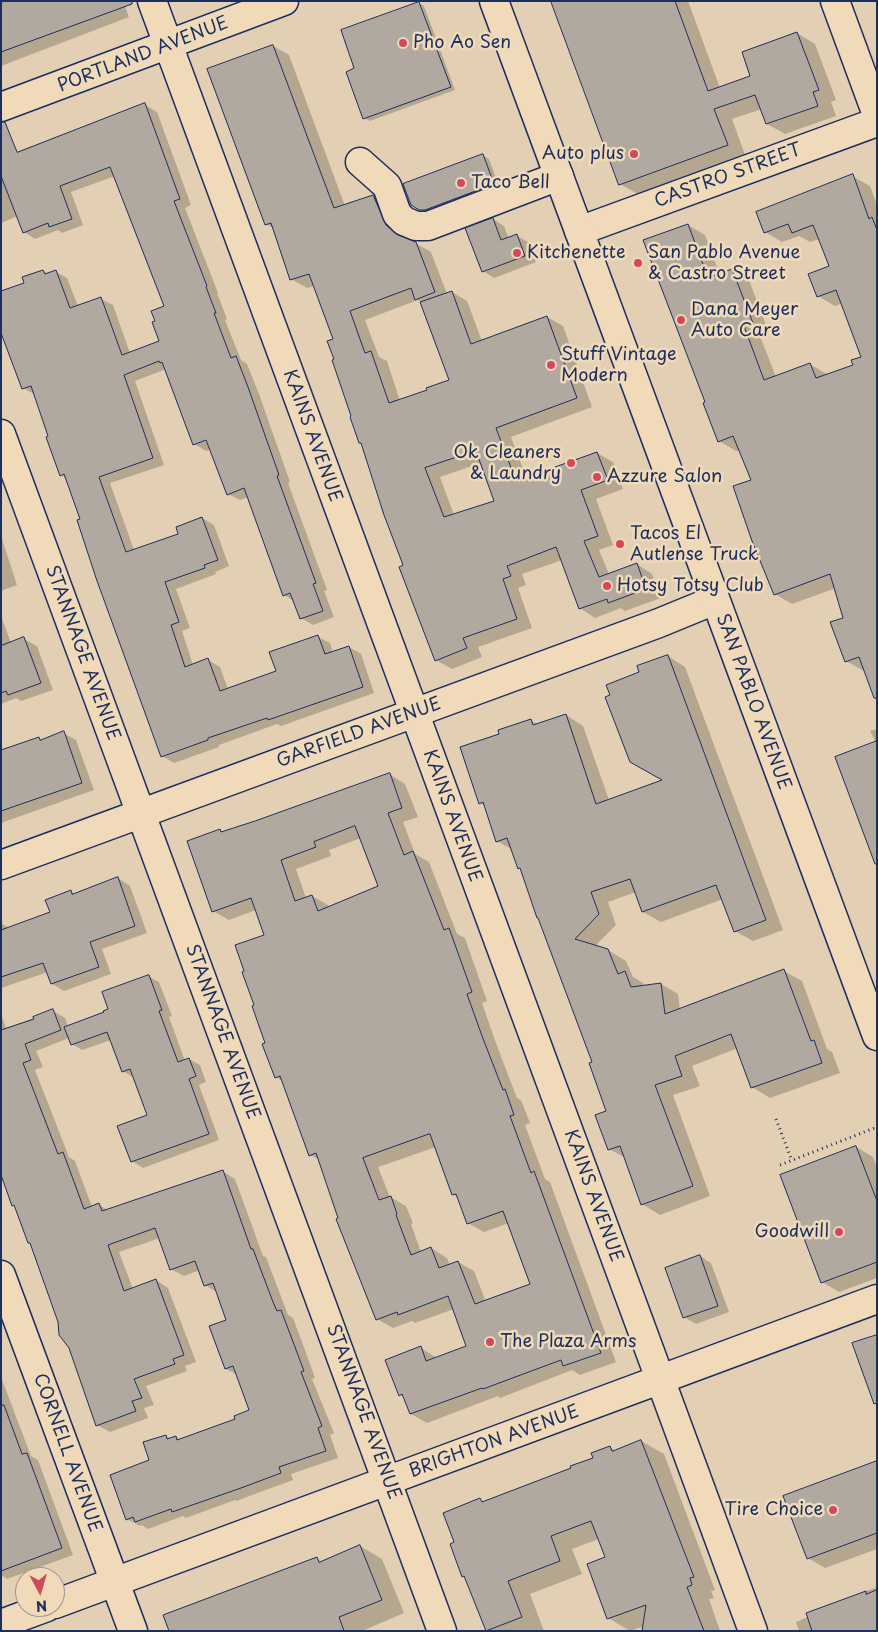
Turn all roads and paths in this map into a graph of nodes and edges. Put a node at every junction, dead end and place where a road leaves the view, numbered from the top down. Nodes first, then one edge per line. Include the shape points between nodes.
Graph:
1 (152, 1) edge
2 (284, 1) edge
3 (494, 1) edge
4 (835, 1) edge
5 (169, 45) junction
6 (1, 107) edge
7 (877, 115) edge
8 (877, 122) edge
9 (360, 162) dead end
10 (558, 176) junction
11 (579, 231) junction
12 (1, 434) edge
13 (715, 600) junction
14 (414, 713) junction
15 (141, 814) junction
16 (1, 866) edge
17 (870, 996) edge
18 (877, 1036) edge
19 (776, 1119) dead end
20 (877, 1127) edge
21 (792, 1160) junction
22 (780, 1165) dead end
23 (1, 1275) edge
24 (877, 1299) edge
25 (661, 1380) junction
26 (388, 1481) junction
27 (115, 1582) junction
28 (65, 1600) edge
29 (20, 1617) edge
30 (1, 1624) edge
31 (133, 1631) edge
32 (442, 1631) edge
33 (753, 1631) edge

1 - 5 street, KAINS AVENUE
2 - 5 street, PORTLAND AVENUE
3 - 10 street, SAN PABLO AVENUE
4 - 7 street
5 - 6 street, PORTLAND AVENUE
5 - 14 street, KAINS AVENUE
8 - 11 street, CASTRO STREET
9 - 10 street via 387,186 397,214 416,226 428,226
10 - 11 street, SAN PABLO AVENUE
11 - 13 street, SAN PABLO AVENUE
12 - 15 street, STANNAGE AVENUE
13 - 14 street, GARFIELD AVENUE
13 - 17 street, SAN PABLO AVENUE
14 - 15 street, GARFIELD AVENUE
14 - 25 street, KAINS AVENUE
15 - 16 street, GARFIELD AVENUE
15 - 26 street, STANNAGE AVENUE
17 - 18 street, SAN PABLO AVENUE
19 - 21 path
20 - 21 path
21 - 22 path
23 - 27 street, CORNELL AVENUE
24 - 25 street, BRIGHTON AVENUE
25 - 26 street, BRIGHTON AVENUE
25 - 33 street, KAINS AVENUE
26 - 27 street, BRIGHTON AVENUE
26 - 32 street, STANNAGE AVENUE
27 - 28 street, BRIGHTON AVENUE
27 - 31 street, CORNELL AVENUE
29 - 30 street

